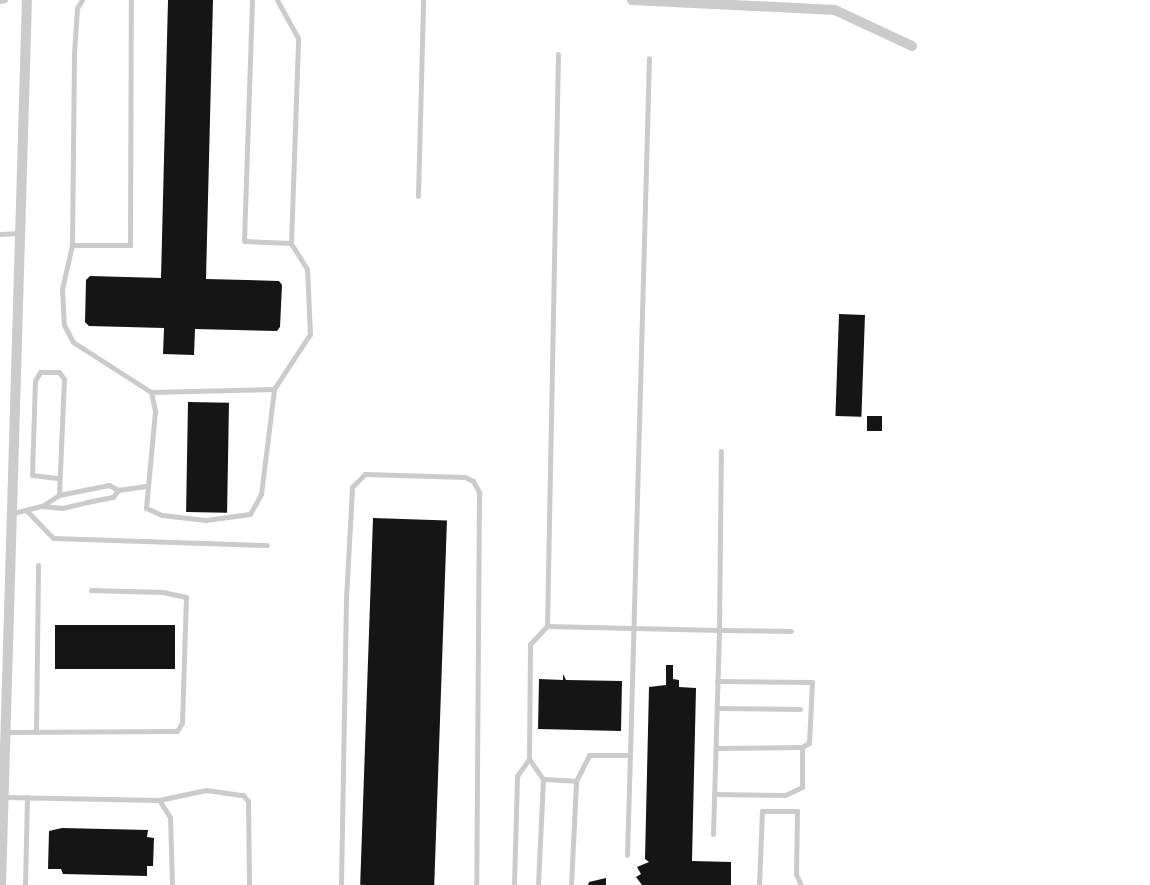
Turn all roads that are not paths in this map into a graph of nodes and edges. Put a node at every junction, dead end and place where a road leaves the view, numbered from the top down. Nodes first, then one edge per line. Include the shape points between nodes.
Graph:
1 (5, 0) edge
2 (27, 0) edge
3 (82, 0) edge
4 (131, 0) edge
5 (252, 0) edge
6 (277, 0) edge
7 (423, 0) edge
8 (632, 0) edge
9 (0, 1) edge
10 (912, 46) dead end
11 (558, 54) dead end
12 (649, 58) dead end
13 (418, 196) dead end
14 (21, 233) junction
15 (0, 234) edge
16 (291, 243) junction
17 (72, 245) junction
18 (274, 389) junction
19 (152, 392) junction
20 (721, 451) dead end
21 (57, 477) junction
22 (148, 486) junction
23 (118, 490) junction
24 (60, 495) junction
25 (42, 506) junction
26 (26, 510) junction
27 (13, 513) junction
28 (12, 532) junction
29 (0, 534) edge
30 (267, 545) dead end
31 (38, 565) dead end
32 (91, 590) dead end
33 (547, 626) junction
34 (633, 628) junction
35 (719, 630) junction
36 (791, 631) dead end
37 (4, 641) edge
38 (717, 681) junction
39 (717, 708) junction
40 (800, 709) dead end
41 (3, 710) edge
42 (6, 732) junction
43 (36, 732) junction
44 (802, 747) junction
45 (716, 748) junction
46 (630, 755) junction
47 (529, 759) junction
48 (543, 779) junction
49 (576, 781) junction
50 (714, 794) junction
51 (4, 797) junction
52 (27, 797) junction
53 (159, 800) junction
54 (2, 808) edge
55 (713, 834) dead end
56 (627, 855) dead end
57 (1, 885) edge
58 (25, 885) edge
59 (172, 885) edge
60 (249, 885) edge
61 (341, 885) edge
62 (476, 885) edge
63 (514, 885) edge
64 (538, 885) edge
65 (571, 885) edge
66 (759, 885) edge
67 (801, 885) edge

1 - 9 lane
2 - 14 street
3 - 17 lane via 77,8 74,54
4 - 17 lane via 130,245
5 - 16 lane via 244,241
6 - 16 lane via 298,38
7 - 13 lane
8 - 10 street via 835,10
11 - 33 lane
12 - 34 lane
14 - 15 lane
14 - 27 street
16 - 18 lane via 307,269 310,334
17 - 19 lane via 62,289 64,325 73,342
18 - 19 lane
18 - 22 lane via 261,494 249,514 206,520 162,515 146,508
19 - 22 lane via 155,411
20 - 35 lane
21 - 21 lane via 32,475 35,381 40,372 59,372 64,379 61,476
21 - 24 lane
22 - 23 lane
23 - 24 lane via 109,484
23 - 25 lane via 112,497 62,508
24 - 25 lane
25 - 26 lane
26 - 27 lane
26 - 30 lane via 53,538
27 - 28 street
28 - 29 street
28 - 37 street
31 - 43 lane
32 - 43 lane via 163,592 186,597 182,723 177,730
33 - 34 lane
33 - 47 lane via 530,644
34 - 35 lane
34 - 46 lane
35 - 36 lane
35 - 38 lane
37 - 41 street
38 - 39 lane
38 - 44 lane via 812,682 809,743
39 - 40 lane
39 - 45 lane
41 - 42 street
42 - 43 lane
42 - 51 street
44 - 45 lane
44 - 50 lane via 802,787 785,795
45 - 50 lane
46 - 49 lane via 589,754
46 - 56 lane
47 - 48 lane
47 - 63 lane via 517,776
48 - 49 lane
48 - 64 lane
49 - 65 lane
50 - 55 lane
51 - 52 lane
51 - 54 street
52 - 53 lane
52 - 58 lane
53 - 59 lane via 170,818
53 - 60 lane via 206,790 243,795 248,801
54 - 57 street
61 - 62 lane via 343,689 351,498 352,487 364,474 465,477 473,481 479,492
66 - 67 lane via 762,811 797,811 796,874

